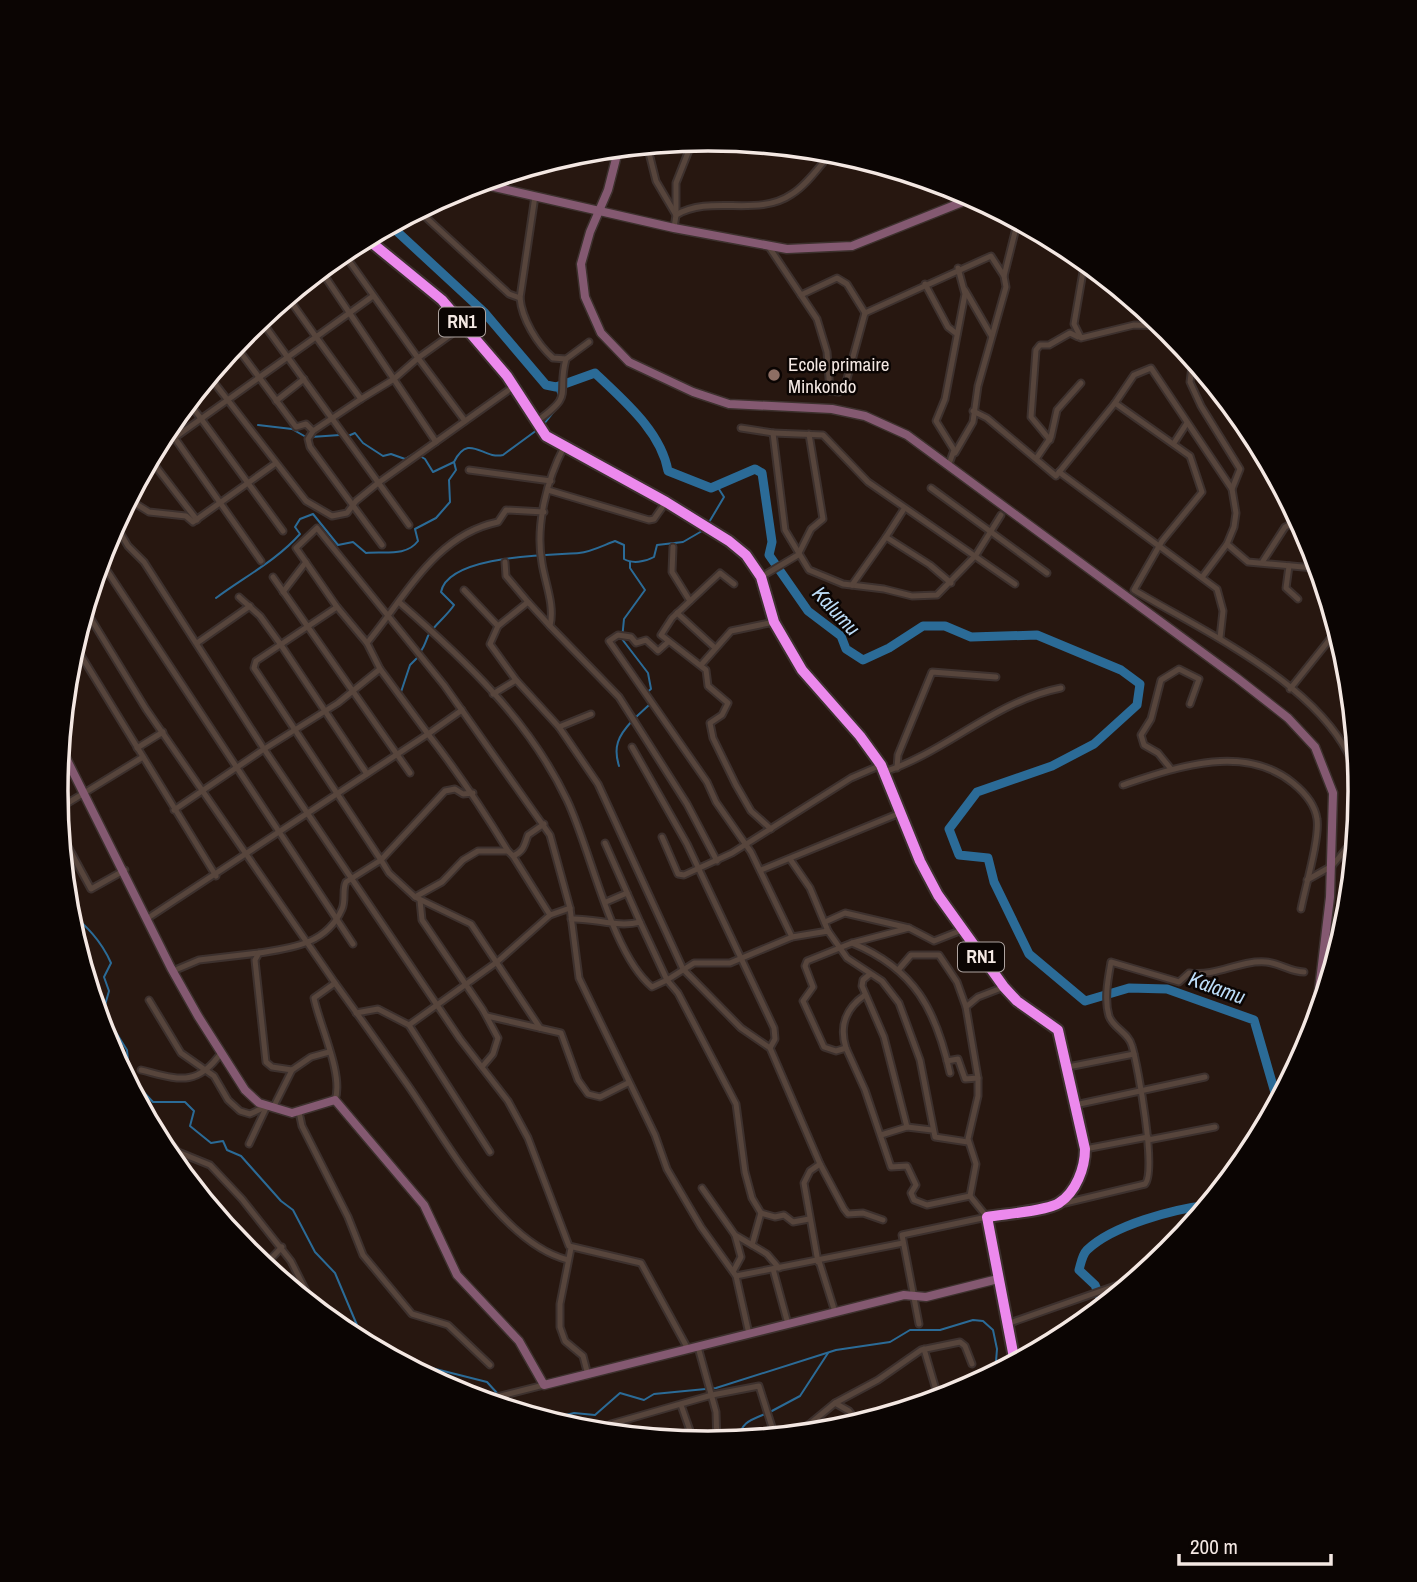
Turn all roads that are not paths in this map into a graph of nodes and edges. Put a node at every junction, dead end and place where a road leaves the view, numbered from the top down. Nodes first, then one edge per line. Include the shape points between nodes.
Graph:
1 (688, 151) edge
2 (649, 154) edge
3 (616, 158) edge
4 (823, 161) edge
5 (496, 187) edge
6 (535, 196) junction
7 (961, 202) edge
8 (599, 211) junction
9 (676, 214) junction
10 (425, 217) edge
11 (674, 228) junction
12 (1016, 230) edge
13 (375, 245) edge
14 (769, 247) junction
15 (349, 262) edge
16 (958, 268) junction
17 (1082, 272) edge
18 (1004, 276) junction
19 (326, 278) edge
20 (925, 284) junction
21 (965, 290) junction
22 (801, 295) junction
23 (373, 296) junction
24 (520, 298) junction
25 (293, 304) edge
26 (349, 312) junction
27 (864, 313) junction
28 (464, 325) junction
29 (1147, 325) edge
30 (267, 328) edge
31 (1072, 330) junction
32 (957, 334) junction
33 (991, 335) junction
34 (316, 337) junction
35 (589, 342) dead end
36 (241, 354) edge
37 (288, 356) junction
38 (418, 358) junction
39 (566, 359) junction
40 (1191, 371) edge
41 (258, 376) junction
42 (304, 379) junction
43 (394, 379) junction
44 (1081, 383) dead end
45 (215, 384) edge
46 (514, 386) junction
47 (227, 399) junction
48 (361, 399) junction
49 (276, 401) junction
50 (1115, 403) junction
51 (195, 409) edge
52 (972, 411) junction
53 (201, 417) junction
54 (333, 418) junction
55 (465, 421) junction
56 (1187, 423) junction
57 (539, 426) junction
58 (741, 428) dead end
59 (773, 433) junction
60 (808, 434) junction
61 (310, 435) junction
62 (175, 436) edge
63 (174, 437) edge
64 (1050, 440) junction
65 (436, 442) junction
66 (1174, 443) junction
67 (564, 447) junction
68 (955, 453) junction
69 (1036, 459) junction
70 (276, 463) junction
71 (949, 464) junction
72 (156, 467) edge
73 (469, 470) dead end
74 (1059, 472) junction
75 (551, 481) junction
76 (379, 483) junction
77 (249, 484) junction
78 (931, 488) dead end
79 (1232, 489) junction
80 (548, 490) junction
81 (666, 502) junction
82 (136, 504) edge
83 (221, 504) junction
84 (353, 505) junction
85 (904, 509) junction
86 (544, 512) junction
87 (1001, 515) dead end
88 (197, 520) junction
89 (1290, 524) edge
90 (409, 525) dead end
91 (283, 531) dead end
92 (993, 532) junction
93 (122, 534) edge
94 (886, 537) junction
95 (1227, 544) junction
96 (382, 545) dead end
97 (673, 547) dead end
98 (1157, 547) junction
99 (798, 555) junction
100 (976, 555) junction
101 (261, 561) dead end
102 (1263, 561) junction
103 (306, 562) junction
104 (506, 562) dead end
105 (1289, 566) junction
106 (1308, 568) edge
107 (107, 571) edge
108 (1047, 573) dead end
109 (1203, 576) junction
110 (272, 577) dead end
111 (761, 578) junction
112 (951, 583) junction
113 (734, 584) dead end
114 (1015, 584) dead end
115 (852, 585) junction
116 (464, 590) dead end
117 (283, 592) junction
118 (239, 597) dead end
119 (1298, 599) dead end
120 (690, 601) junction
121 (400, 603) junction
122 (528, 603) junction
123 (250, 606) junction
124 (337, 607) junction
125 (677, 613) junction
126 (389, 616) junction
127 (91, 622) edge
128 (774, 622) junction
129 (498, 626) junction
130 (550, 626) junction
131 (310, 627) junction
132 (1220, 638) junction
133 (1330, 639) edge
134 (668, 642) junction
135 (197, 643) junction
136 (367, 643) junction
137 (281, 645) junction
138 (714, 647) junction
139 (83, 659) edge
140 (701, 665) junction
141 (380, 669) junction
142 (996, 677) dead end
143 (516, 680) junction
144 (1061, 688) dead end
145 (1290, 689) junction
146 (354, 691) junction
147 (493, 694) junction
148 (1190, 704) dead end
149 (323, 710) junction
150 (462, 710) junction
151 (592, 714) dead end
152 (559, 727) junction
153 (296, 729) junction
154 (163, 732) junction
155 (428, 734) junction
156 (632, 747) dead end
157 (137, 748) junction
158 (264, 749) junction
159 (1347, 750) edge
160 (398, 754) junction
161 (656, 756) junction
162 (143, 757) junction
163 (69, 765) edge
164 (643, 765) junction
165 (236, 768) junction
166 (897, 768) junction
167 (882, 769) junction
168 (1171, 769) junction
169 (410, 773) dead end
170 (367, 774) junction
171 (1123, 785) dead end
172 (202, 792) junction
173 (83, 793) junction
174 (337, 793) junction
175 (473, 793) junction
176 (69, 802) edge
177 (174, 810) junction
178 (308, 812) junction
179 (902, 812) junction
180 (544, 824) junction
181 (771, 829) junction
182 (278, 832) junction
183 (662, 837) dead end
184 (605, 843) dead end
185 (746, 845) junction
186 (1345, 850) edge
187 (510, 853) junction
188 (72, 854) edge
189 (245, 856) junction
190 (790, 859) junction
191 (381, 860) junction
192 (717, 860) junction
193 (1332, 866) junction
194 (698, 868) junction
195 (125, 870) junction
196 (761, 870) junction
197 (216, 876) junction
198 (353, 877) junction
199 (1307, 880) junction
200 (627, 893) junction
201 (418, 898) junction
202 (606, 902) junction
203 (570, 908) junction
204 (1301, 909) dead end
205 (551, 915) junction
206 (148, 918) junction
207 (571, 919) junction
208 (335, 920) junction
209 (640, 922) junction
210 (825, 922) junction
211 (614, 925) junction
212 (909, 928) junction
213 (962, 930) junction
214 (828, 931) junction
215 (792, 937) junction
216 (309, 943) junction
217 (852, 943) junction
218 (353, 944) dead end
219 (838, 948) junction
220 (258, 953) junction
221 (741, 960) junction
222 (497, 962) junction
223 (683, 969) junction
224 (899, 969) junction
225 (173, 971) junction
226 (1304, 972) dead end
227 (870, 974) junction
228 (1318, 976) junction
229 (1321, 977) edge
230 (667, 980) junction
231 (335, 983) junction
232 (466, 984) junction
233 (1004, 987) junction
234 (1317, 990) edge
235 (865, 995) junction
236 (149, 1000) dead end
237 (437, 1005) junction
238 (966, 1007) junction
239 (356, 1013) junction
240 (487, 1016) junction
241 (409, 1026) junction
242 (540, 1028) junction
243 (770, 1048) junction
244 (846, 1048) junction
245 (329, 1052) junction
246 (221, 1054) junction
247 (1134, 1054) junction
248 (947, 1062) junction
249 (1068, 1066) junction
250 (482, 1067) junction
251 (141, 1070) dead end
252 (292, 1070) junction
253 (207, 1071) junction
254 (950, 1073) dead end
255 (1205, 1077) dead end
256 (978, 1078) junction
257 (628, 1083) junction
258 (1140, 1092) junction
259 (335, 1100) junction
260 (1075, 1105) junction
261 (270, 1108) junction
262 (299, 1112) junction
263 (907, 1127) junction
264 (1215, 1127) dead end
265 (932, 1130) junction
266 (881, 1135) junction
267 (1148, 1139) junction
268 (968, 1142) junction
269 (249, 1144) dead end
270 (1085, 1149) junction
271 (490, 1152) dead end
272 (180, 1153) edge
273 (820, 1164) junction
274 (702, 1188) dead end
275 (970, 1196) junction
276 (1058, 1204) junction
277 (761, 1213) junction
278 (987, 1217) junction
279 (808, 1219) junction
280 (883, 1220) dead end
281 (735, 1235) junction
282 (903, 1243) junction
283 (752, 1245) junction
284 (282, 1247) junction
285 (571, 1248) junction
286 (271, 1258) edge
287 (568, 1260) junction
288 (818, 1261) junction
289 (776, 1269) junction
290 (735, 1273) junction
291 (998, 1279) junction
292 (1113, 1287) edge
293 (306, 1288) edge
294 (914, 1296) junction
295 (835, 1312) junction
296 (788, 1324) junction
297 (919, 1324) dead end
298 (1007, 1324) junction
299 (749, 1334) junction
300 (698, 1347) junction
301 (688, 1349) junction
302 (924, 1349) junction
303 (1013, 1354) edge
304 (972, 1364) dead end
305 (490, 1365) dead end
306 (588, 1375) junction
307 (544, 1385) junction
308 (936, 1389) edge
309 (711, 1391) junction
310 (496, 1395) edge
311 (835, 1403) junction
312 (681, 1405) junction
313 (852, 1414) edge
314 (811, 1423) edge
315 (612, 1424) edge
316 (772, 1427) dead end
317 (690, 1431) edge
318 (716, 1431) edge

1 - 9 street via 676,183
2 - 9 street via 656,181
3 - 8 street
4 - 9 street via 795,192 779,201 697,205
5 - 6 street
6 - 8 street
6 - 24 street
7 - 14 street via 852,246
8 - 11 street
8 - 71 street via 582,258 585,297 601,333 629,362 729,404 832,409 887,425
9 - 11 street
10 - 24 street via 509,294
11 - 14 street
12 - 18 street
13 - 28 highway, RN1 via 432,291
14 - 22 street
15 - 23 street
16 - 18 street via 990,255
16 - 20 street
16 - 21 street
17 - 31 street
18 - 33 street via 1006,287
19 - 26 street
20 - 27 street
20 - 32 street via 948,327
21 - 32 street
21 - 33 street
22 - 27 street via 831,278 843,280
22 - 27 street via 815,315 826,347 830,391 845,386
23 - 26 street
23 - 38 street
24 - 39 street via 522,312 549,355
25 - 34 street
26 - 34 street
26 - 43 street
28 - 38 street
28 - 46 highway, RN1
29 - 31 street via 1081,338
30 - 37 street
31 - 64 street via 1037,350 1031,416
32 - 68 street via 945,399 936,421
33 - 52 street
34 - 37 street
34 - 48 street
35 - 39 street
36 - 41 street
37 - 41 street
37 - 42 street
38 - 43 street
38 - 55 street
39 - 57 street via 565,386
40 - 79 street via 1190,382 1201,406 1240,469
41 - 47 street
41 - 49 street
42 - 49 street
42 - 54 street
43 - 48 street
43 - 65 street
44 - 64 street via 1057,410
45 - 47 street
46 - 55 street
46 - 57 highway, RN1
47 - 53 street
47 - 70 street
48 - 54 street
49 - 61 street via 294,426 306,424
50 - 56 street via 1135,375 1151,368
50 - 66 street
50 - 74 street
51 - 53 street
52 - 68 street via 973,422
52 - 69 street via 988,418
53 - 62 street
53 - 77 street
54 - 61 street
54 - 76 street
55 - 65 street
56 - 66 street
56 - 79 street
57 - 67 highway, RN1
58 - 59 street
59 - 60 street
59 - 99 street via 782,516
60 - 85 street via 823,435 862,477
60 - 99 street via 823,517
61 - 84 street via 310,447
63 - 83 street
64 - 69 street
65 - 76 street
66 - 98 street via 1191,458 1203,489
67 - 75 street
67 - 81 highway, RN1
68 - 71 street
69 - 74 street via 1056,476
70 - 77 street
70 - 84 street via 306,501 329,515 345,514
71 - 193 street via 1294,724 1315,747 1334,793
72 - 88 street
73 - 75 street
74 - 98 street
75 - 80 street
76 - 84 street
76 - 90 street
77 - 83 street
77 - 91 street
78 - 92 street
79 - 95 street via 1236,520
80 - 81 street via 649,520 654,520
80 - 86 street
81 - 111 highway, RN1 via 738,548
82 - 88 street via 149,512
83 - 88 street
83 - 101 street
84 - 96 street
85 - 94 street
85 - 100 street
86 - 121 street via 506,510 499,522 462,534 434,557
86 - 130 street via 541,557 549,590
87 - 92 street
89 - 102 street
92 - 100 street
92 - 108 street
93 - 135 street
94 - 112 street
94 - 115 street
95 - 102 street via 1243,560
95 - 109 street
97 - 120 street via 672,572
98 - 109 street
98 - 132 street via 1134,590
99 - 111 street
99 - 115 street via 818,575
100 - 112 street
100 - 114 street
102 - 105 street
103 - 117 street
103 - 124 street
103 - 126 street via 296,546 318,528
104 - 122 street via 506,576
105 - 106 street
105 - 119 street via 1286,588
107 - 165 street
109 - 132 street via 1222,601
110 - 117 street
111 - 128 highway, RN1
112 - 115 street via 933,596
113 - 120 street via 720,573
116 - 129 street
117 - 131 street
118 - 123 street
120 - 125 street
121 - 126 street
121 - 147 street
122 - 129 street
122 - 130 street
123 - 135 street
123 - 137 street
124 - 131 street
124 - 136 street
125 - 134 street via 662,633
125 - 138 street
126 - 136 street
126 - 150 street
127 - 154 street
128 - 138 street via 739,627
128 - 167 highway, RN1 via 809,680 860,736
129 - 143 street via 490,644
130 - 161 street via 601,676
131 - 137 street
131 - 146 street
132 - 145 street
133 - 145 street
134 - 140 street
134 - 185 street via 658,651 646,640 636,643 622,635 609,642
135 - 158 street
136 - 141 street
137 - 149 street
137 - 153 street via 256,661 254,668
138 - 140 street
139 - 157 street
140 - 181 street via 709,686 728,704 710,723 713,738 751,811
141 - 146 street
141 - 155 street
142 - 166 street via 932,672 898,755
143 - 147 street
143 - 152 street
144 - 166 street via 998,712
145 - 159 street via 1320,713
146 - 149 street
146 - 160 street
147 - 202 street via 533,738 547,763 575,819
148 - 168 street via 1199,680 1181,668 1161,680 1151,719 1141,735 1142,743
149 - 153 street
149 - 170 street
150 - 155 street
150 - 180 street
151 - 152 street
152 - 223 street via 598,784
153 - 158 street
153 - 174 street
154 - 157 street
154 - 172 street
155 - 160 street
155 - 175 street
156 - 164 street
157 - 162 street
158 - 165 street
158 - 178 street
160 - 169 street
160 - 170 street
161 - 164 street
161 - 192 street
162 - 173 street
162 - 177 street
163 - 173 street
164 - 194 street
165 - 172 street
165 - 182 street
166 - 167 street
167 - 179 highway, RN1
167 - 181 street via 851,778
168 - 171 street
168 - 199 street via 1248,762 1290,781 1311,803 1317,820
170 - 174 street
172 - 177 street
172 - 189 street
173 - 176 street
173 - 195 street
174 - 178 street
174 - 191 street
175 - 187 street
175 - 191 street via 444,791
177 - 197 street
178 - 182 street
178 - 198 street
179 - 190 street
179 - 213 highway, RN1 via 925,873
180 - 187 street via 528,835 523,849
180 - 203 street
181 - 185 street
182 - 189 street
182 - 208 street
183 - 194 street via 678,874
184 - 200 street
185 - 192 street
185 - 196 street
186 - 193 street
187 - 201 street via 478,851
187 - 205 street
188 - 195 street via 91,888
189 - 197 street
189 - 216 street
190 - 196 street
190 - 210 street
191 - 198 street
191 - 201 street
192 - 194 street
193 - 199 street
193 - 228 street
194 - 221 street
195 - 206 street
196 - 215 street
197 - 206 street
198 - 208 street via 344,885 343,905
198 - 237 street
199 - 204 street
200 - 202 street
200 - 209 street
201 - 222 street via 471,924
201 - 232 street via 422,919
202 - 211 street
203 - 205 street
203 - 207 street
205 - 222 street
206 - 225 street
207 - 211 street
207 - 257 street via 579,978
208 - 216 street
208 - 218 street
209 - 211 street
209 - 230 street
210 - 212 street via 845,913
210 - 214 street
211 - 230 street via 649,985
212 - 213 street via 934,941
212 - 217 street
213 - 233 highway, RN1
214 - 215 street
214 - 219 street
215 - 221 street
216 - 220 street
216 - 231 street
217 - 219 street
217 - 224 street
219 - 227 street
219 - 244 street via 806,962 813,987 803,1001 824,1047
220 - 225 street via 199,960
220 - 252 street via 255,965 263,1056 272,1067
221 - 223 street via 698,962
221 - 243 street via 774,1028
222 - 232 street
222 - 242 street
223 - 230 street
223 - 243 street via 741,1028
224 - 238 street via 914,955 941,956
224 - 248 street via 925,1000
225 - 246 street
226 - 247 street via 1270,962 1242,963 1227,971 1189,973 1179,982 1111,962 1107,985 1110,1019 1130,1041
227 - 235 street via 862,983
227 - 265 street via 895,995 909,1026
228 - 229 street
228 - 234 street
230 - 277 street via 681,997 736,1104 745,1172
231 - 239 street
231 - 245 street via 314,998
232 - 237 street
232 - 240 street
233 - 238 street
233 - 249 highway, RN1 via 1058,1030
235 - 244 street via 854,1003 843,1024
235 - 263 street via 884,1037
236 - 253 street via 181,1053
237 - 241 street
237 - 250 street
238 - 256 street
239 - 241 street via 378,1009
239 - 287 street via 484,1195 531,1241
240 - 242 street
240 - 250 street via 499,1041
241 - 271 street
242 - 257 street via 561,1034 588,1094 600,1097
243 - 273 street
244 - 266 street
245 - 252 street
245 - 259 street
246 - 253 street
246 - 261 street via 251,1097
247 - 249 street
247 - 258 street
248 - 254 street
248 - 256 street via 958,1059 965,1079
249 - 260 highway, RN1
250 - 285 street via 520,1121
251 - 253 street via 174,1078 191,1078
252 - 261 street
253 - 261 street via 240,1111 250,1114
255 - 258 street
256 - 268 street
257 - 290 street via 669,1174
258 - 260 street
258 - 267 street
259 - 262 street
259 - 307 street via 424,1205 457,1275 519,1341
260 - 270 highway, RN1
261 - 262 street
261 - 269 street
262 - 305 street via 363,1255 412,1314 449,1325
263 - 265 street
263 - 266 street
264 - 267 street
265 - 268 street via 941,1140
266 - 275 street via 892,1167 907,1166 913,1175 914,1200 927,1205
267 - 270 street
267 - 276 street via 1148,1182
268 - 275 street via 976,1162
270 - 276 highway, RN1 via 1083,1168 1072,1190
272 - 284 street via 217,1172
273 - 279 street via 804,1183
273 - 280 street via 848,1214 863,1213
274 - 281 street
275 - 278 street
276 - 278 highway
277 - 279 street via 784,1215 793,1222
277 - 283 street
278 - 282 street via 903,1233
278 - 291 highway
279 - 288 street
281 - 283 street
281 - 290 street via 741,1257
282 - 288 street
282 - 294 street
283 - 289 street via 767,1254
284 - 286 street
284 - 293 street
285 - 287 street
285 - 301 street via 640,1263
287 - 306 street via 560,1327 565,1342 583,1356
288 - 289 street
288 - 295 street
289 - 290 street
289 - 296 street
290 - 299 street
291 - 294 street
291 - 298 highway
292 - 298 street
294 - 295 street
294 - 297 street
295 - 296 street
296 - 299 street
298 - 303 highway
299 - 300 street
300 - 301 street
300 - 309 street
301 - 306 street
302 - 304 street via 960,1342
302 - 308 street
302 - 311 street
306 - 307 street
307 - 310 street
309 - 312 street
309 - 316 street via 760,1386
309 - 318 street
311 - 313 street
311 - 314 street
312 - 315 street
312 - 317 street

